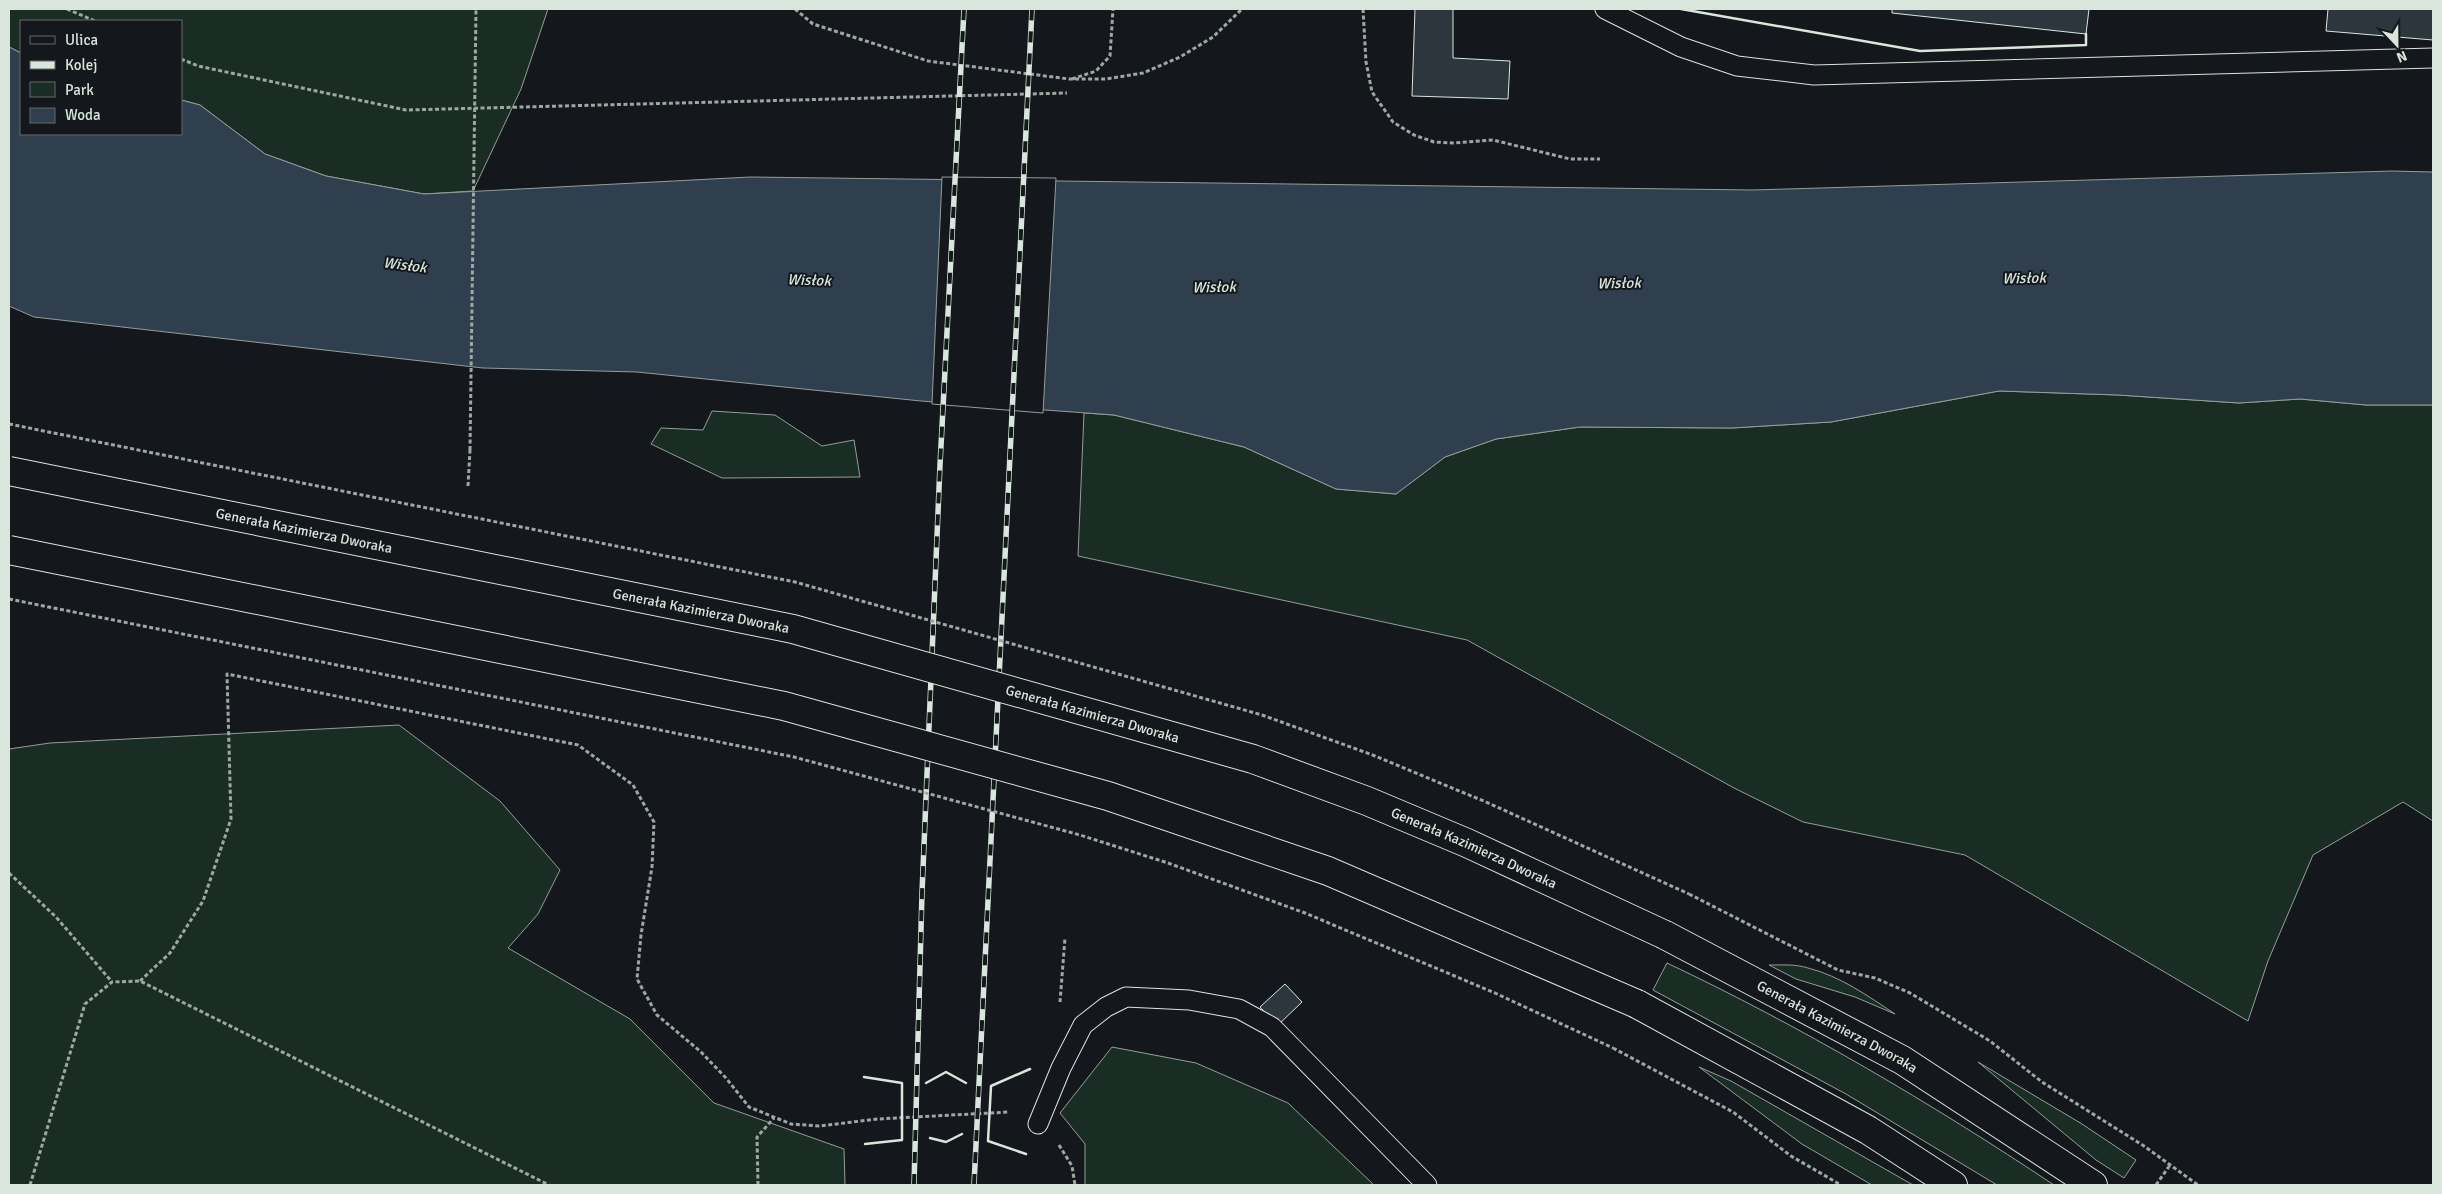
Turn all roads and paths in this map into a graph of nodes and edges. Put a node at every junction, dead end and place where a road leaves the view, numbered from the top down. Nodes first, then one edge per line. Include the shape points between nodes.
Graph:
1 (67, 9) edge
2 (476, 9) edge
3 (795, 9) edge
4 (1113, 9) edge
5 (1242, 9) edge
6 (1363, 9) edge
7 (1605, 9) edge
8 (93, 20) edge
9 (2433, 58) edge
10 (182, 59) edge
11 (1069, 80) junction
12 (1066, 92) dead end
13 (1600, 159) dead end
14 (9, 471) edge
15 (468, 486) dead end
16 (9, 550) edge
17 (9, 599) edge
18 (9, 873) edge
19 (1689, 894) dead end
20 (1065, 938) dead end
21 (140, 981) junction
22 (112, 982) junction
23 (1060, 1003) dead end
24 (774, 1118) junction
25 (1038, 1124) junction
26 (2170, 1166) junction
27 (30, 1185) edge
28 (549, 1185) edge
29 (758, 1185) edge
30 (1075, 1185) edge
31 (1427, 1185) edge
32 (1841, 1185) edge
33 (1952, 1185) edge
34 (2093, 1185) edge
35 (2156, 1185) edge
36 (2198, 1185) edge

1 - 8 path
2 - 15 path, bridge
3 - 11 path via 813,24 928,61
4 - 11 path via 1110,56 1096,71
5 - 11 path via 1213,37 1180,57 1143,73 1106,80
6 - 13 path via 1366,62 1372,92 1393,122 1434,142 1493,140 1570,159
7 - 9 lane via 1681,47 1737,66 1814,75
10 - 12 path via 198,66 406,110
14 - 34 main road, Generała Kazimierza Dworaka, bridge via 793,629 1253,759 1458,839 1665,935 1902,1060
16 - 33 main road, bridge via 784,706 1108,796 1328,871 1637,1004 1868,1130
17 - 32 path, bridge via 794,757 1080,835 1168,863 1305,913 1495,993 1613,1048 1733,1112 1791,1156
18 - 22 path via 56,917
19 - 26 path via 1838,970 1875,978 1910,993 1990,1041 2042,1082
20 - 23 path
21 - 22 path
21 - 24 path via 170,953 202,901 231,819 227,674 578,745 633,785 654,822 652,867 637,979 658,1015 701,1052 749,1107
21 - 28 path
22 - 27 path via 85,1004
24 - 25 path via 791,1124 819,1126 878,1119 1010,1112
24 - 29 path via 757,1137
25 - 30 path via 1050,1132 1063,1150 1072,1166
25 - 31 lane via 1083,1025 1106,1007 1126,998 1189,1000 1239,1009 1272,1026
26 - 35 path
26 - 36 path

